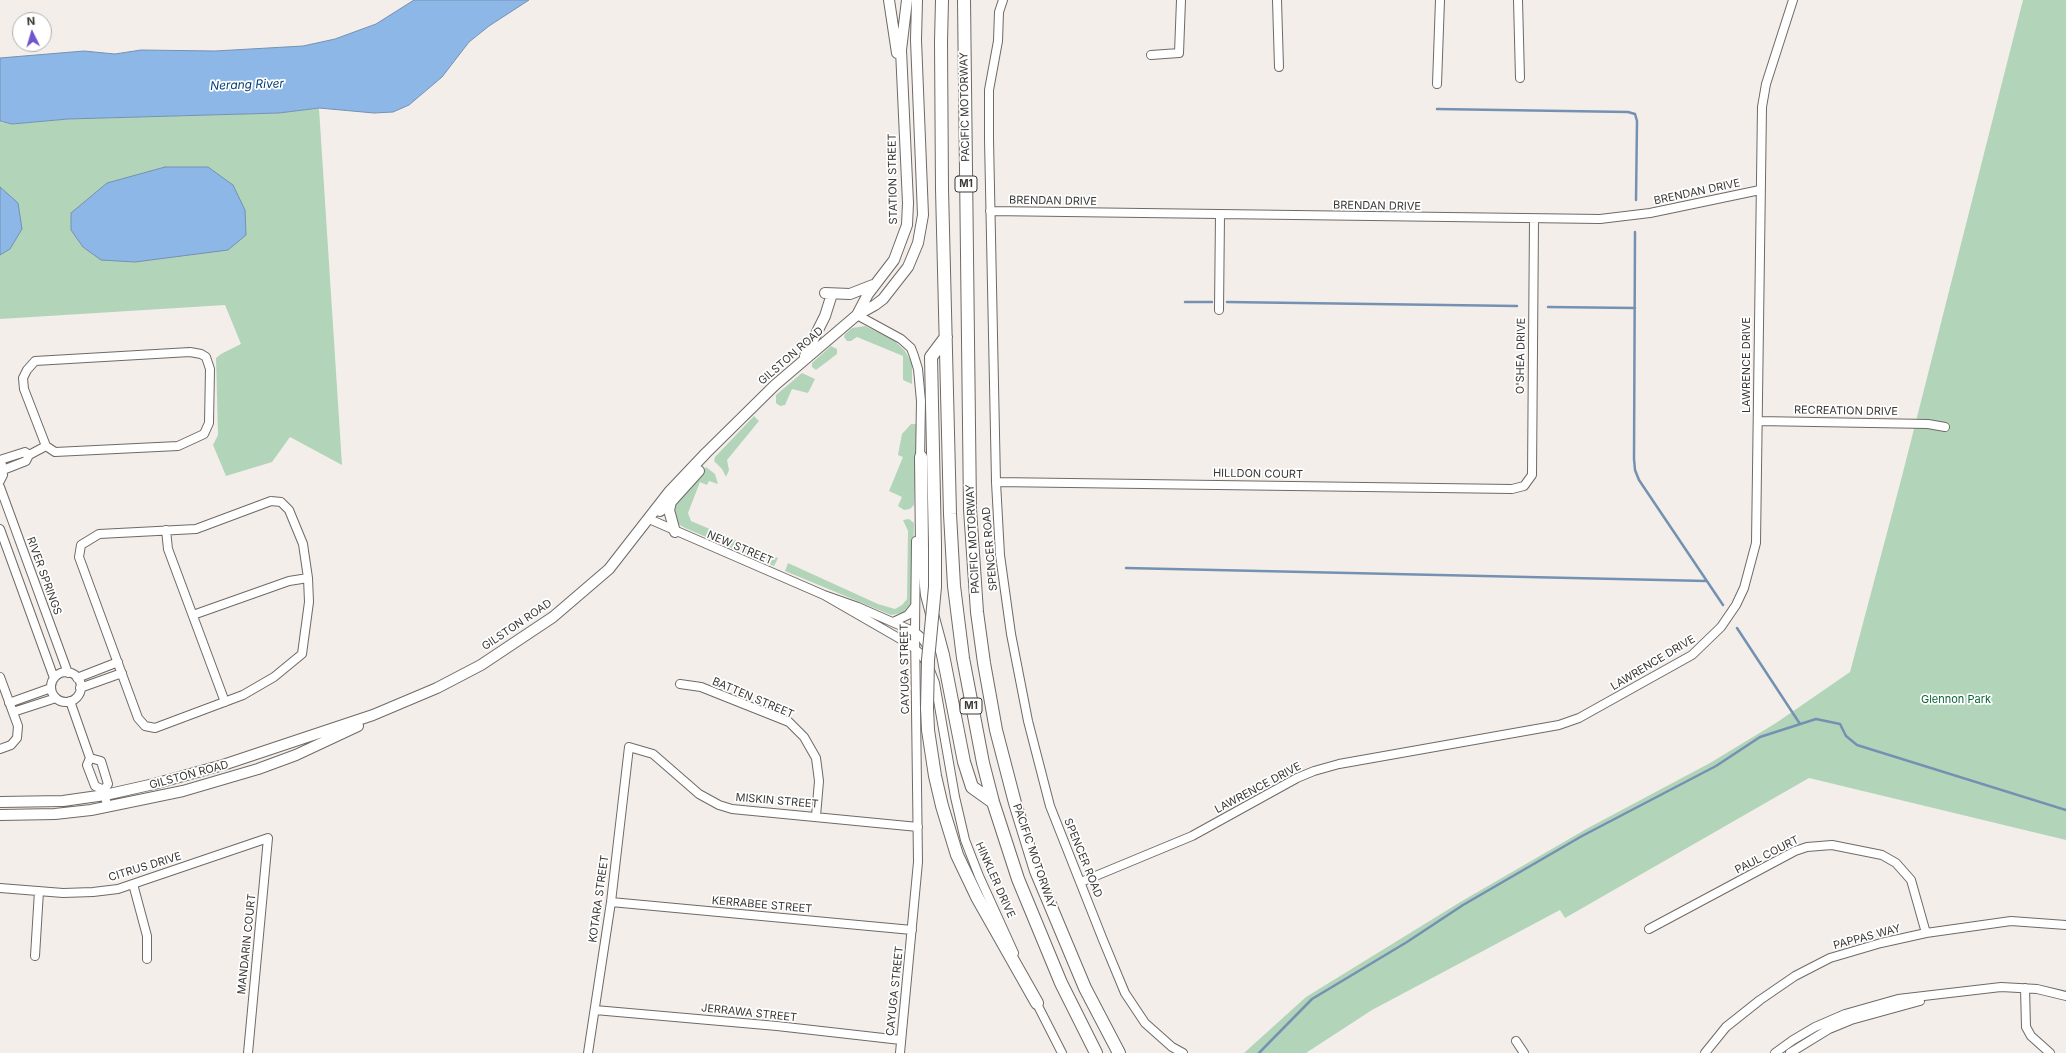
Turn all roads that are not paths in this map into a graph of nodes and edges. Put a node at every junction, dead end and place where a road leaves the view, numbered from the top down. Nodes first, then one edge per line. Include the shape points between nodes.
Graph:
1 (889, 0) edge
2 (907, 0) edge
3 (917, 0) edge
4 (942, 0) edge
5 (964, 0) edge
6 (1003, 0) edge
7 (1181, 0) edge
8 (1277, 0) edge
9 (1440, 0) edge
10 (1518, 0) edge
11 (1792, 0) edge
12 (1151, 55) dead end
13 (1279, 67) dead end
14 (902, 74) junction
15 (1520, 78) dead end
16 (1437, 84) dead end
17 (1760, 190) junction
18 (990, 211) junction
19 (1220, 214) junction
20 (1534, 219) junction
21 (877, 283) junction
22 (1219, 310) dead end
23 (857, 315) junction
24 (946, 337) junction
25 (801, 363) junction
26 (743, 417) junction
27 (1758, 421) junction
28 (1945, 427) dead end
29 (46, 446) junction
30 (920, 457) junction
31 (1, 464) edge
32 (0, 481) edge
33 (996, 482) junction
34 (0, 487) edge
35 (1520, 488) joint
36 (671, 502) junction
37 (649, 519) junction
38 (0, 528) edge
39 (166, 530) junction
40 (675, 532) junction
41 (308, 578) junction
42 (824, 595) junction
43 (916, 605) junction
44 (193, 615) junction
45 (893, 622) junction
46 (914, 632) junction
47 (915, 648) junction
48 (118, 662) junction
49 (68, 673) junction
50 (122, 673) junction
51 (0, 677) edge
52 (54, 678) junction
53 (77, 678) junction
54 (935, 683) junction
55 (680, 684) dead end
56 (51, 688) junction
57 (80, 688) junction
58 (56, 698) junction
59 (70, 701) junction
60 (9, 702) junction
61 (225, 702) junction
62 (13, 712) junction
63 (373, 716) junction
64 (629, 747) joint
65 (0, 749) edge
66 (90, 758) junction
67 (104, 793) junction
68 (0, 802) edge
69 (993, 802) junction
70 (107, 806) junction
71 (0, 815) edge
72 (816, 816) junction
73 (918, 827) junction
74 (268, 838) joint
75 (1080, 882) junction
76 (133, 884) junction
77 (0, 888) edge
78 (39, 891) junction
79 (611, 902) junction
80 (2066, 925) edge
81 (1649, 929) dead end
82 (912, 930) junction
83 (1926, 933) junction
84 (35, 956) dead end
85 (147, 959) dead end
86 (2025, 988) junction
87 (1934, 996) junction
88 (2066, 996) edge
89 (1036, 1003) junction
90 (594, 1010) junction
91 (901, 1040) junction
92 (1516, 1041) dead end
93 (248, 1053) edge
94 (588, 1053) edge
95 (900, 1053) edge
96 (1062, 1053) edge
97 (1096, 1053) edge
98 (1119, 1053) edge
99 (1183, 1053) edge
100 (1524, 1053) edge
101 (1705, 1053) edge
102 (1775, 1053) edge
103 (1790, 1053) edge
104 (2050, 1053) edge

1 - 14 main road via 891,23
2 - 14 main road, STATION STREET via 902,38
3 - 23 main road via 916,40 923,201 920,233 911,261 896,285 875,305
4 - 24 highway, PACIFIC MOTORWAY / M1 via 940,42
5 - 98 highway, PACIFIC MOTORWAY / M1 via 970,509 977,612 984,663 998,737 1036,871 1085,988
6 - 18 street, SPENCER ROAD via 999,12 998,41 988,100
7 - 12 street via 1179,53
8 - 13 street
9 - 16 street
10 - 15 street
11 - 17 street, LAWRENCE DRIVE via 1763,97
14 - 21 main road, STATION STREET via 907,225 894,260
17 - 20 street, BRENDAN DRIVE via 1624,217
17 - 27 street, LAWRENCE DRIVE
18 - 19 street, BRENDAN DRIVE
18 - 33 street, SPENCER ROAD
19 - 20 street, BRENDAN DRIVE
19 - 22 street
20 - 35 street, O'SHEA DRIVE via 1532,475
21 - 23 main road, STATION STREET
21 - 25 main road via 852,293 828,295 816,336
23 - 25 main road, GILSTON ROAD
23 - 30 street, CAYUGA STREET via 901,339 911,348 918,369 921,401
24 - 69 highway, PACIFIC MOTORWAY / M1 via 954,586 968,690
24 - 89 highway, bridge via 931,357 935,587 928,660 927,708 934,776 957,855 977,898
25 - 26 main road, GILSTON ROAD
26 - 36 main road, GILSTON ROAD
26 - 37 main road, GILSTON ROAD via 669,492
27 - 28 street, RECREATION DRIVE via 1934,424
27 - 75 street, LAWRENCE DRIVE via 1756,543 1748,579 1736,605 1721,627 1702,647 1682,661 1579,718 1559,724 1339,764 1314,771 1192,836
29 - 29 street via 55,452 178,446 204,434 209,423 209,363 201,354 190,352 35,361 23,378 24,389
29 - 31 street via 29,455 26,461
30 - 43 street, CAYUGA STREET via 916,525
30 - 69 highway via 922,549 927,595 943,655 964,762 972,787
31 - 32 street
33 - 35 street, HILLDON COURT
33 - 75 street, SPENCER ROAD via 1004,592 1018,677 1050,806
34 - 49 street, RIVER SPRINGS
36 - 37 main road, GILSTON ROAD
36 - 40 main road via 669,510
37 - 40 street, NEW STREET
37 - 63 main road, GILSTON ROAD via 609,569 554,617 481,664 437,688
38 - 52 street
39 - 41 street via 196,529 271,501 281,502 289,510 303,544
39 - 44 street via 168,549
39 - 48 street via 99,534 81,545 79,557
40 - 42 street, NEW STREET
41 - 44 street via 288,581
41 - 61 street via 309,602 302,654 274,677
42 - 45 street, NEW STREET
42 - 47 street, NEW STREET
43 - 45 street via 908,615
43 - 46 street, CAYUGA STREET
44 - 61 street
45 - 46 street, NEW STREET
46 - 47 street, CAYUGA STREET
46 - 54 street, HINKLER DRIVE via 930,650
47 - 54 street, HINKLER DRIVE via 928,665
47 - 73 street, CAYUGA STREET
48 - 50 street
48 - 53 street
49 - 52 street
49 - 53 street
50 - 57 street
50 - 61 street via 138,718 145,726 155,728
51 - 60 street
52 - 56 street
53 - 57 street
54 - 89 street, HINKLER DRIVE via 955,797 967,846
55 - 72 street, BATTEN STREET via 701,687 789,722 804,737 816,758 819,781
56 - 58 street
56 - 60 street
57 - 59 street via 76,698
58 - 59 street via 65,702
58 - 62 street
59 - 66 street
60 - 62 street
62 - 65 street via 18,726 17,738 11,746
63 - 67 main road, GILSTON ROAD via 223,765 154,784
63 - 70 main road, GILSTON ROAD via 358,726 303,752 258,769 183,791
64 - 72 street, MISKIN STREET via 653,754 699,794 719,805 747,811
64 - 79 street, KOTARA STREET
66 - 67 street via 87,765 95,786
66 - 67 street via 100,761 108,784
67 - 68 main road, GILSTON ROAD via 63,800
67 - 70 street
69 - 97 highway, PACIFIC MOTORWAY / M1 via 1032,916 1061,983
70 - 71 main road, GILSTON ROAD via 55,814
72 - 73 street, MISKIN STREET
73 - 82 street, CAYUGA STREET
74 - 76 street, CITRUS DRIVE
74 - 93 street, MANDARIN COURT
75 - 99 street, SPENCER ROAD via 1125,993 1145,1023 1158,1036
76 - 78 street, CITRUS DRIVE via 93,892
76 - 85 street via 147,936
77 - 78 street, CITRUS DRIVE
78 - 84 street
79 - 82 street, KERRABEE STREET
79 - 90 street, KOTARA STREET
80 - 83 street, PAPPAS WAY via 2011,921
81 - 83 street, PAUL COURT via 1795,851 1813,846 1832,845 1882,855 1896,862 1911,880
82 - 91 street, CAYUGA STREET
83 - 101 street, PAPPAS WAY via 1830,958 1795,976 1726,1028
86 - 87 street via 2001,987
86 - 88 street
86 - 104 street via 2026,1027 2031,1036
87 - 102 street via 1898,999 1845,1014 1815,1027
87 - 103 street via 1850,1020 1829,1029
89 - 96 street, HINKLER DRIVE
90 - 91 street, JERRAWA STREET
90 - 94 street, KOTARA STREET
91 - 95 street, CAYUGA STREET
92 - 100 street

